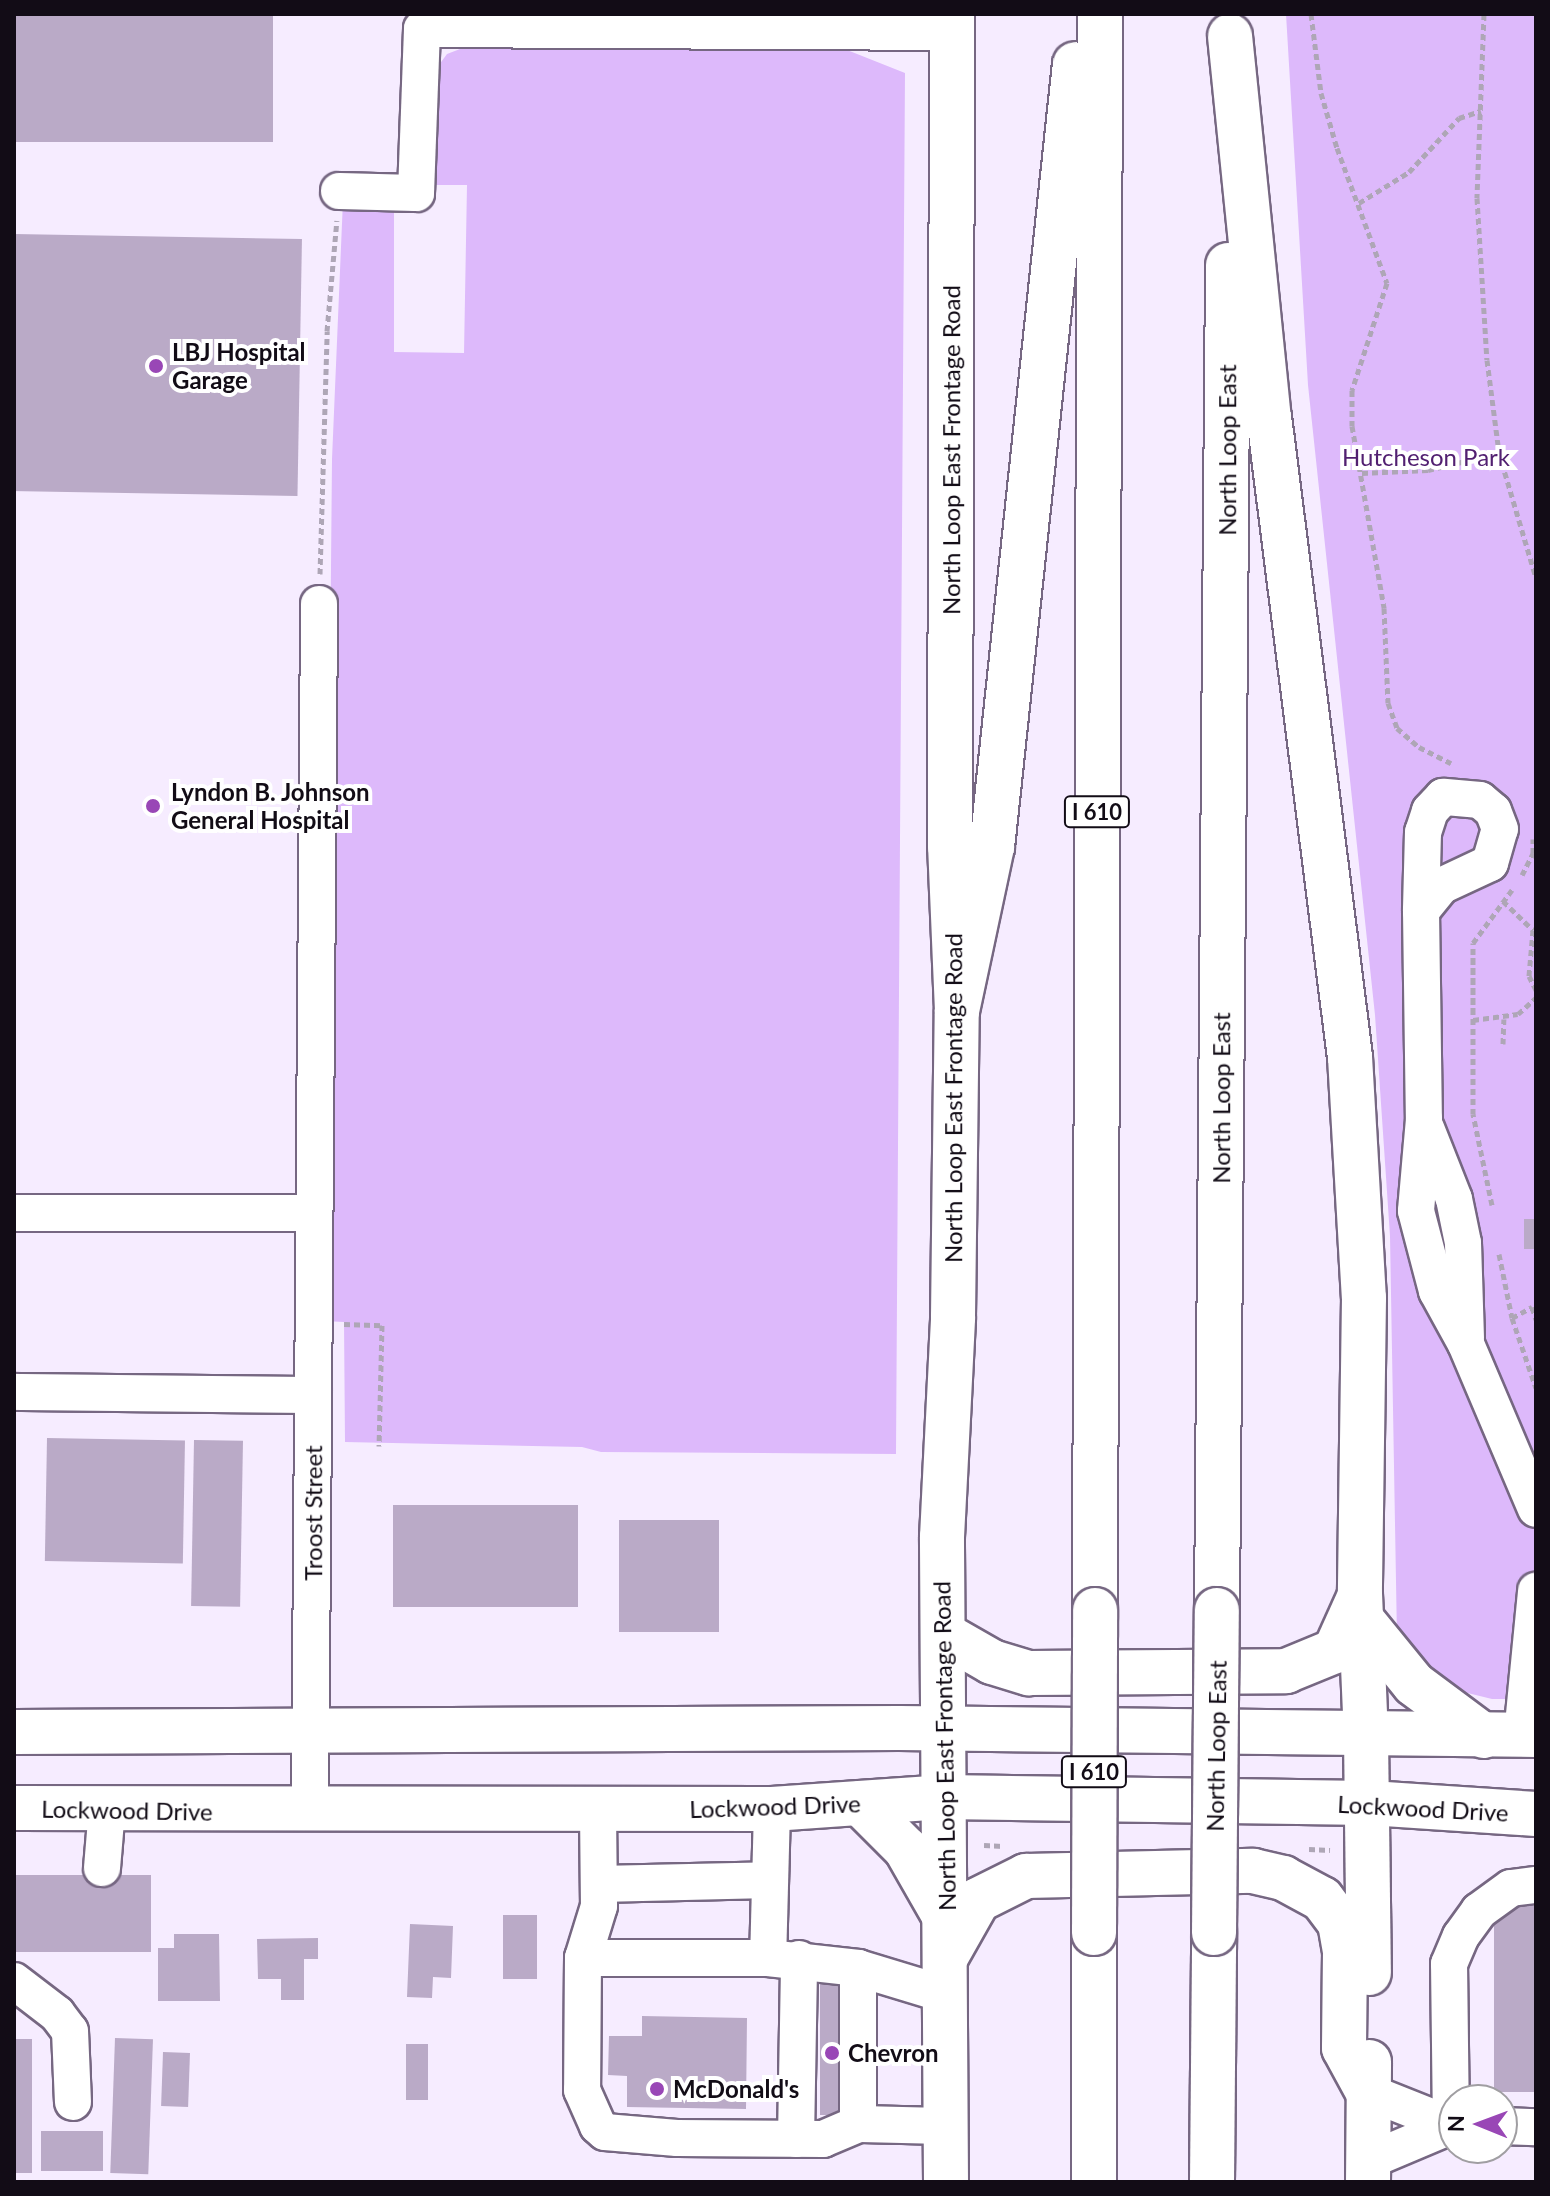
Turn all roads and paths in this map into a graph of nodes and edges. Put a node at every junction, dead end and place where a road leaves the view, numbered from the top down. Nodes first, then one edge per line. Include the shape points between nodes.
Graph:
1 (1081, 14) edge
2 (1100, 14) edge
3 (1311, 14) edge
4 (1484, 14) edge
5 (952, 23) edge
6 (1230, 25) edge
7 (1481, 111) junction
8 (339, 191) joint
9 (1359, 203) junction
10 (1499, 453) junction
11 (1362, 473) junction
12 (1536, 578) edge
13 (319, 604) joint
14 (1462, 768) dead end
15 (1529, 828) dead end
16 (1527, 867) junction
17 (1536, 869) edge
18 (1503, 901) junction
19 (1421, 911) dead end
20 (1536, 990) edge
21 (1536, 998) edge
22 (957, 1011) junction
23 (1504, 1019) junction
24 (1473, 1020) junction
25 (1503, 1044) dead end
26 (14, 1213) edge
27 (313, 1213) junction
28 (1494, 1217) dead end
29 (1498, 1247) dead end
30 (1512, 1318) junction
31 (1536, 1319) edge
32 (313, 1323) junction
33 (1536, 1386) edge
34 (14, 1392) edge
35 (313, 1395) junction
36 (379, 1446) dead end
37 (1536, 1509) edge
38 (1361, 1607) junction
39 (1535, 1614) edge
40 (945, 1635) junction
41 (944, 1728) junction
42 (14, 1732) edge
43 (313, 1734) junction
44 (1514, 1735) edge
45 (1366, 1736) junction
46 (943, 1797) junction
47 (860, 1803) junction
48 (1370, 1803) junction
49 (14, 1808) edge
50 (107, 1809) junction
51 (772, 1809) junction
52 (598, 1811) junction
53 (310, 1812) junction
54 (1536, 1814) edge
55 (102, 1868) dead end
56 (770, 1880) junction
57 (599, 1884) junction
58 (1536, 1885) edge
59 (947, 1957) junction
60 (583, 1958) junction
61 (784, 1959) junction
62 (858, 1968) junction
63 (14, 1981) edge
64 (1451, 2084) edge
65 (1368, 2092) junction
66 (73, 2102) dead end
67 (1438, 2120) edge
68 (858, 2124) junction
69 (946, 2126) junction
70 (1438, 2134) edge
71 (796, 2139) junction
72 (1368, 2172) edge
73 (946, 2182) edge
74 (1094, 2182) edge
75 (1212, 2182) edge

1 - 22 main road via 992,847
2 - 74 main road, I 610, bridge
3 - 9 path via 1321,93
4 - 7 path
5 - 8 street via 422,29 416,193
5 - 22 main road, North Loop East Frontage Road via 950,847
6 - 38 main road via 1269,417 1350,1057 1364,1298
6 - 75 main road, North Loop East, bridge
7 - 9 path via 1459,118 1409,172
7 - 10 path via 1477,198
8 - 13 path via 327,331
9 - 11 path via 1387,283 1352,390 1352,426
10 - 11 path via 1428,470
10 - 12 path
11 - 14 path via 1384,608 1388,703 1397,728 1419,747
13 - 27 street, Troost Street
15 - 16 path via 1533,853
16 - 17 path
16 - 18 path
18 - 20 path via 1533,930 1529,976
18 - 24 path via 1473,943
19 - 37 street via 1424,1119 1454,1199 1463,1243 1466,1344
21 - 23 path
22 - 40 main road, North Loop East Frontage Road via 953,1317 942,1537
23 - 24 path
23 - 25 path
24 - 28 path via 1473,1114
26 - 27 street
27 - 32 street, Troost Street
29 - 30 path
30 - 31 path via 1532,1307
30 - 33 path
32 - 35 street, Troost Street
32 - 36 path via 382,1325
34 - 35 street
35 - 43 street, Troost Street
38 - 40 main road via 1335,1651 1286,1671 1029,1673 992,1662
38 - 44 main road via 1414,1684
38 - 45 main road
39 - 44 street
40 - 41 main road, North Loop East Frontage Road
41 - 43 main road
41 - 45 main road
41 - 46 main road, North Loop East Frontage Road
42 - 43 main road
43 - 53 street, Troost Street
44 - 45 main road
45 - 48 main road
46 - 47 main road, Lockwood Drive
46 - 48 main road, Lockwood Drive
46 - 59 main road, North Loop East Frontage Road
47 - 51 main road, Lockwood Drive
47 - 59 main road via 927,1878
48 - 54 main road, Lockwood Drive
48 - 65 main road
49 - 50 main road, Lockwood Drive
50 - 53 main road, Lockwood Drive
50 - 55 street
51 - 52 main road, Lockwood Drive
51 - 56 street
52 - 53 main road, Lockwood Drive
52 - 57 street
56 - 57 street
56 - 61 street
57 - 60 street via 599,1906
58 - 64 street via 1511,1888 1479,1911 1449,1964
59 - 62 street
59 - 65 main road via 978,1900 1026,1876 1253,1871 1283,1878 1322,1899 1340,1923 1345,1952 1344,2048
59 - 69 main road, North Loop East Frontage Road
60 - 61 street
60 - 71 street via 582,2090 605,2132
61 - 62 street
61 - 71 street
62 - 68 street
63 - 66 street via 57,2014 70,2031
65 - 67 street
65 - 72 main road
68 - 69 street
68 - 71 street via 823,2139
69 - 73 main road, North Loop East Frontage Road
70 - 72 street

